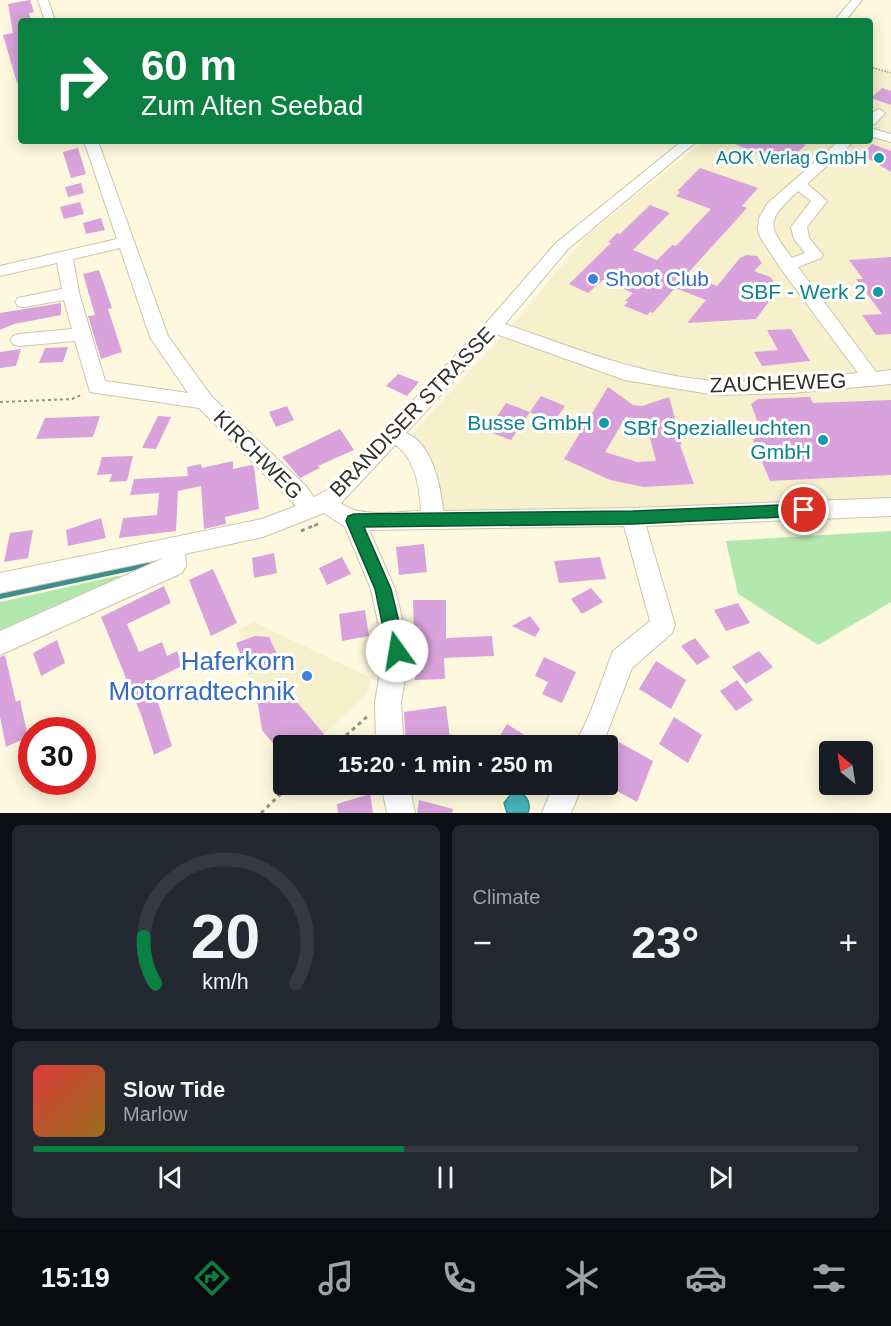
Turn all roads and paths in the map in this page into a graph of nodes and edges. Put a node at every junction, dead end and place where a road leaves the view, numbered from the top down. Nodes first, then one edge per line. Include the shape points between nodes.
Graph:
1 (43, 0) edge
2 (857, 0) edge
3 (49, 18) edge
4 (841, 18) edge
5 (873, 68) edge
6 (891, 73) edge
7 (873, 133) edge
8 (891, 138) edge
9 (92, 144) edge
10 (686, 144) edge
11 (844, 144) edge
12 (798, 184) junction
13 (125, 242) junction
14 (64, 256) junction
15 (787, 265) junction
16 (0, 271) edge
17 (71, 293) junction
18 (24, 302) dead end
19 (494, 326) junction
20 (82, 334) junction
21 (19, 340) dead end
22 (891, 377) edge
23 (871, 378) junction
24 (97, 387) junction
25 (0, 402) edge
26 (205, 402) junction
27 (392, 436) junction
28 (318, 506) junction
29 (891, 507) edge
30 (633, 517) junction
31 (431, 520) junction
32 (354, 521) junction
33 (173, 547) junction
34 (0, 583) edge
35 (0, 643) edge
36 (388, 702) junction
37 (346, 735) edge
38 (390, 735) edge
39 (593, 735) edge
40 (280, 795) edge
41 (397, 795) edge
42 (564, 795) edge
43 (261, 813) edge
44 (401, 813) edge
45 (556, 813) edge

1 - 3 street
2 - 4 street
5 - 6 path
7 - 8 street
9 - 13 street, KIRCHWEG
10 - 19 street, BRANDISER STRASSE via 562,246
11 - 12 street
12 - 15 street via 772,207 764,220 768,237
12 - 15 street via 820,201 800,220 797,230 815,255
13 - 14 street
13 - 26 street, KIRCHWEG via 159,337
14 - 16 street
14 - 17 street
15 - 23 street
17 - 18 street
17 - 20 street
19 - 23 street, ZAUCHEWEG via 625,373 716,388
19 - 27 street, BRANDISER STRASSE
20 - 21 street
20 - 24 street
22 - 23 street, ZAUCHEWEG
24 - 25 path via 72,399
24 - 26 street, KIRCHWEG
26 - 28 street, KIRCHWEG via 298,492
27 - 28 street, BRANDISER STRASSE via 348,484
27 - 31 street via 405,441 417,459 431,495
28 - 32 street, KIRCHWEG
28 - 33 street, BRANDISER STRASSE via 263,528
29 - 30 street
30 - 31 street
30 - 39 street via 663,625 622,660
31 - 32 street
32 - 36 street via 383,589 397,651
33 - 34 street, BRANDISER STRASSE
33 - 35 street via 174,566
36 - 37 path
36 - 38 street
40 - 43 path
41 - 44 street
42 - 45 street

